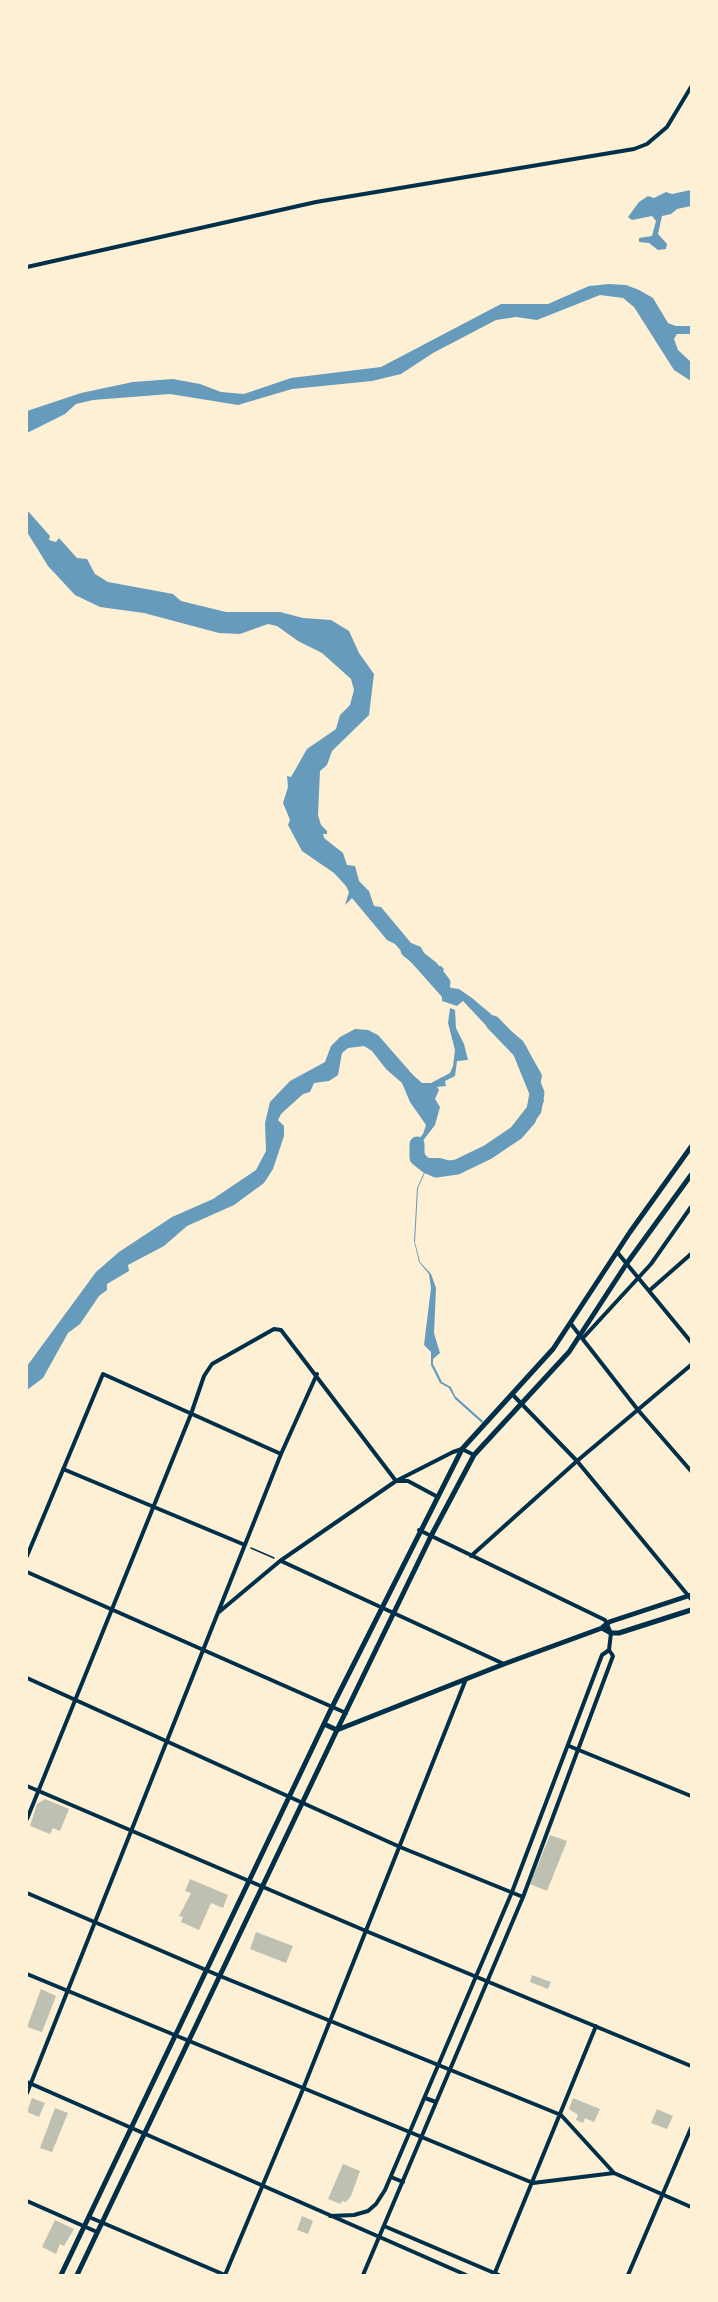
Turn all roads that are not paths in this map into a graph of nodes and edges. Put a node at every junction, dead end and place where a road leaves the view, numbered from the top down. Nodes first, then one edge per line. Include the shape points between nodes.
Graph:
1 (691, 87) edge
2 (27, 267) edge
3 (691, 1147) edge
4 (691, 1175) edge
5 (691, 1207) edge
6 (617, 1252) junction
7 (691, 1254) edge
8 (627, 1263) junction
9 (637, 1275) junction
10 (650, 1290) junction
11 (571, 1324) junction
12 (581, 1337) junction
13 (691, 1342) edge
14 (691, 1365) edge
15 (317, 1374) junction
16 (512, 1394) junction
17 (522, 1403) junction
18 (638, 1410) junction
19 (191, 1414) junction
20 (462, 1449) junction
21 (281, 1454) junction
22 (474, 1455) junction
23 (577, 1461) junction
24 (63, 1469) junction
25 (691, 1471) edge
26 (396, 1481) junction
27 (436, 1496) junction
28 (154, 1506) junction
29 (418, 1530) junction
30 (431, 1536) junction
31 (244, 1545) junction
32 (27, 1556) edge
33 (471, 1556) junction
34 (280, 1561) junction
35 (27, 1572) edge
36 (690, 1596) edge
37 (380, 1606) junction
38 (112, 1610) junction
39 (691, 1610) edge
40 (219, 1612) junction
41 (394, 1613) junction
42 (608, 1623) junction
43 (602, 1629) junction
44 (611, 1633) junction
45 (204, 1649) junction
46 (609, 1650) junction
47 (504, 1664) junction
48 (27, 1678) edge
49 (466, 1678) junction
50 (76, 1699) junction
51 (332, 1707) junction
52 (346, 1713) junction
53 (324, 1724) junction
54 (337, 1731) junction
55 (168, 1740) junction
56 (569, 1746) junction
57 (580, 1750) junction
58 (27, 1786) edge
59 (38, 1791) junction
60 (290, 1796) junction
61 (691, 1796) edge
62 (303, 1801) junction
63 (27, 1819) edge
64 (131, 1829) junction
65 (400, 1847) junction
66 (250, 1880) junction
67 (263, 1886) junction
68 (512, 1892) junction
69 (27, 1893) edge
70 (523, 1897) junction
71 (94, 1922) junction
72 (366, 1931) junction
73 (207, 1970) junction
74 (27, 1974) edge
75 (220, 1976) junction
76 (476, 1976) junction
77 (488, 1981) junction
78 (67, 1991) junction
79 (329, 2021) junction
80 (596, 2026) junction
81 (176, 2036) junction
82 (189, 2042) junction
83 (438, 2066) junction
84 (691, 2066) edge
85 (449, 2071) junction
86 (29, 2082) edge
87 (303, 2088) junction
88 (27, 2092) edge
89 (425, 2098) junction
90 (436, 2102) junction
91 (561, 2115) junction
92 (132, 2128) junction
93 (691, 2128) edge
94 (411, 2132) junction
95 (144, 2133) junction
96 (422, 2136) junction
97 (615, 2173) junction
98 (391, 2177) junction
99 (403, 2182) junction
100 (533, 2183) junction
101 (263, 2187) junction
102 (662, 2195) junction
103 (27, 2201) edge
104 (691, 2207) edge
105 (330, 2216) junction
106 (89, 2217) junction
107 (102, 2222) junction
108 (85, 2226) junction
109 (384, 2226) junction
110 (97, 2232) junction
111 (379, 2238) junction
112 (496, 2274) edge
113 (61, 2275) edge
114 (77, 2275) edge
115 (225, 2275) edge
116 (363, 2275) edge
117 (466, 2275) edge
118 (628, 2275) edge

1 - 2 street via 667,127 647,144 634,149 316,202
3 - 6 main road
4 - 8 main road
5 - 9 street via 656,1257
6 - 8 street
6 - 11 main road
7 - 10 street
8 - 9 street
8 - 12 main road
9 - 10 street
9 - 12 street
10 - 13 street
11 - 12 street
11 - 16 main road
12 - 17 main road
12 - 18 street
14 - 18 street
15 - 19 street via 284,1332 274,1329 212,1364
15 - 21 street
15 - 26 street
16 - 17 street
16 - 20 main road
17 - 22 main road
17 - 23 street
18 - 23 street
18 - 25 street
19 - 21 street
19 - 24 street via 101,1375
19 - 28 street
20 - 22 street
20 - 26 street
20 - 27 main road
21 - 31 street
22 - 30 main road
23 - 33 street
23 - 36 street
24 - 28 street
24 - 32 street
26 - 27 street via 408,1481
26 - 34 street
27 - 29 main road
28 - 31 street
28 - 38 street
29 - 30 street
29 - 37 main road
30 - 33 street
30 - 41 main road
31 - 40 street
33 - 42 street
34 - 37 street
34 - 40 street
35 - 38 street
36 - 42 main road
37 - 41 street
37 - 51 main road
38 - 45 street
38 - 50 street
39 - 44 main road
40 - 45 street
41 - 47 street
41 - 52 main road
42 - 43 main road
42 - 44 street
43 - 44 main road
43 - 47 main road
44 - 46 street
45 - 51 street
45 - 55 street
46 - 56 street via 602,1655
46 - 57 street via 614,1656
47 - 49 main road
48 - 50 street
49 - 54 main road
49 - 65 street
50 - 55 street
50 - 59 street
51 - 52 street
51 - 53 main road
52 - 54 main road
53 - 54 main road
53 - 60 main road
54 - 62 main road
55 - 60 street
55 - 64 street
56 - 57 street
56 - 68 street
57 - 61 street
57 - 70 street
58 - 59 street
59 - 63 street
59 - 64 street
60 - 62 street
60 - 66 main road
62 - 65 street
62 - 67 main road
64 - 66 street
64 - 71 street
65 - 68 street
65 - 72 street
66 - 67 street
66 - 73 main road
67 - 72 street
67 - 75 main road
68 - 70 street
68 - 76 street
69 - 71 street
70 - 77 street
71 - 73 street
71 - 78 street
72 - 76 street
72 - 79 street
73 - 75 street
73 - 81 main road
74 - 78 street
75 - 79 street
75 - 82 main road
76 - 77 street
76 - 83 street
77 - 80 street
77 - 85 street
78 - 81 street
78 - 86 street
79 - 83 street
79 - 87 street
80 - 84 street
80 - 91 street
81 - 82 street
81 - 92 main road
82 - 87 street
82 - 95 main road
83 - 85 street
83 - 89 street
85 - 90 street
85 - 91 street
86 - 88 street
86 - 92 street
87 - 94 street
87 - 101 street
89 - 90 street
89 - 94 street
90 - 96 street
91 - 97 street
91 - 100 street
92 - 95 street
92 - 106 main road
93 - 102 street
94 - 96 street
94 - 98 street
95 - 101 street
95 - 107 main road
96 - 99 street
96 - 100 street
97 - 100 street
97 - 102 street
98 - 99 street
98 - 105 street via 372,2208 354,2215
99 - 109 street
100 - 112 street
101 - 105 street
101 - 115 street
102 - 104 street
102 - 118 street
103 - 108 street
105 - 111 street
106 - 107 street
106 - 108 main road
107 - 110 main road
107 - 115 street
108 - 110 street
108 - 113 main road
109 - 111 street
109 - 112 street
110 - 114 main road
111 - 116 street
111 - 117 street

